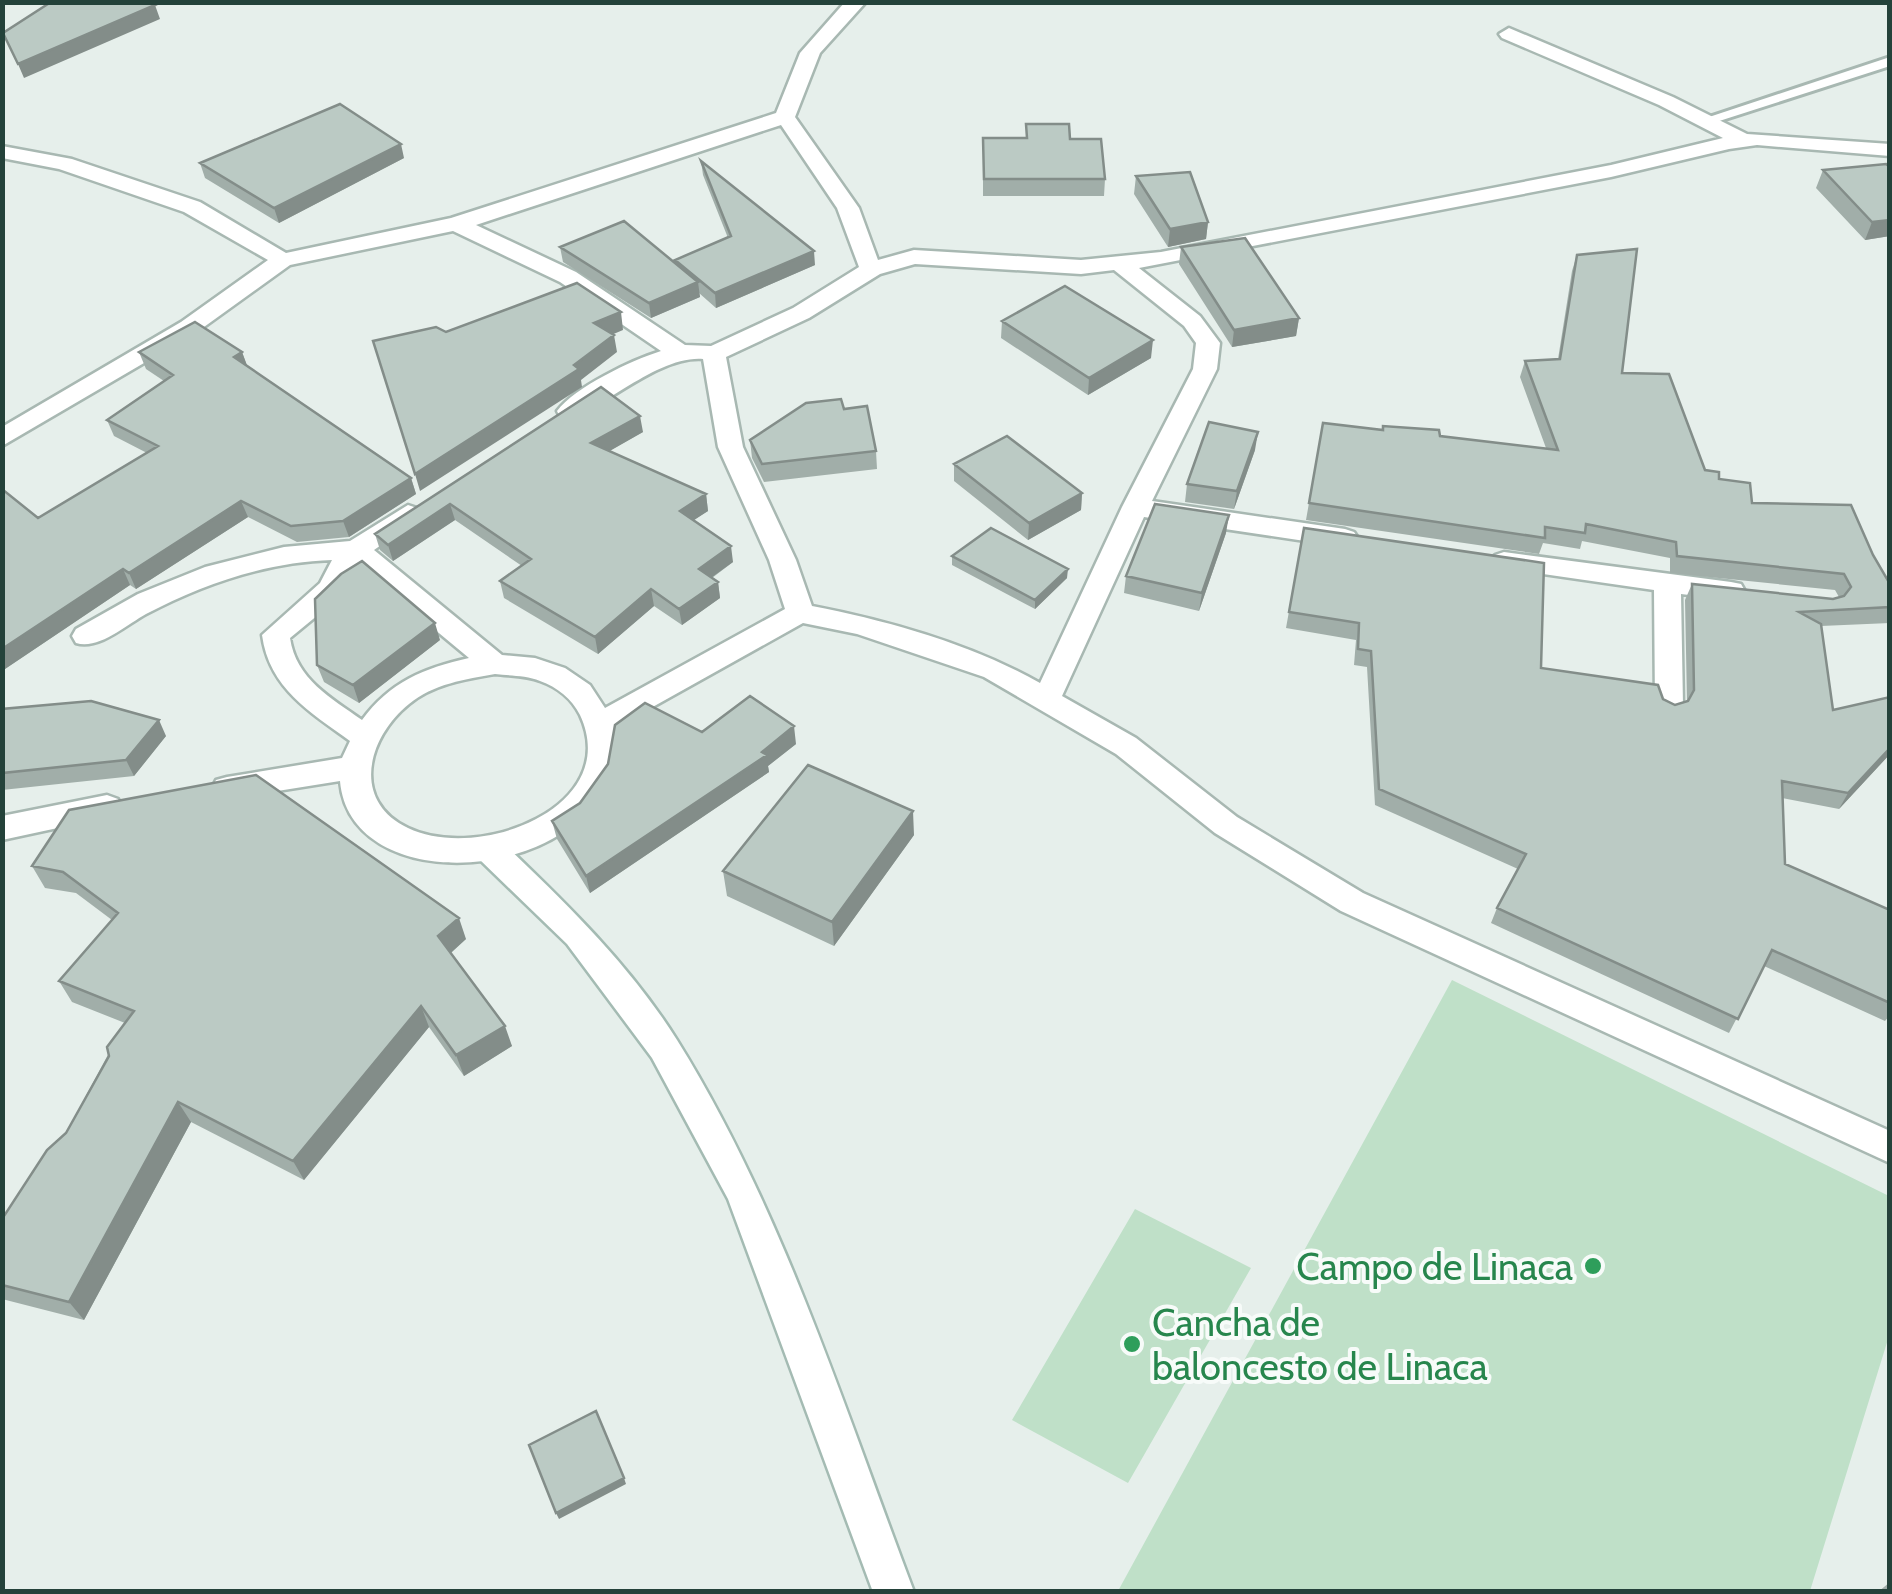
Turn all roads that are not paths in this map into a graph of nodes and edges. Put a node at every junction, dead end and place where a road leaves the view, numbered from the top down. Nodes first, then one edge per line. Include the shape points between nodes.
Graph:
1 (857, 2) edge
2 (1510, 34) dead end
3 (1890, 62) edge
4 (785, 116) junction
5 (1708, 120) junction
6 (1744, 141) junction
7 (1890, 150) edge
8 (2, 152) edge
9 (456, 224) junction
10 (283, 260) junction
11 (1120, 263) junction
12 (872, 269) junction
13 (677, 351) junction
14 (714, 354) junction
15 (551, 422) edge
16 (2, 438) edge
17 (435, 497) edge
18 (1135, 507) junction
19 (1372, 542) edge
20 (356, 550) junction
21 (1470, 556) edge
22 (1667, 584) junction
23 (1766, 595) edge
24 (800, 613) junction
25 (86, 636) dead end
26 (495, 664) junction
27 (1046, 700) junction
28 (1669, 706) edge
29 (602, 722) junction
30 (364, 736) junction
31 (352, 768) junction
32 (206, 792) edge
33 (137, 802) edge
34 (2, 828) edge
35 (490, 850) junction
36 (1890, 1148) edge
37 (894, 1592) edge

1 - 4 street via 807,53
2 - 5 street
3 - 5 lane
4 - 9 street
4 - 12 street via 860,232 859,254
5 - 6 street
6 - 7 street
6 - 11 street
8 - 10 street via 64,164 192,207
9 - 10 street
9 - 13 street via 568,277
10 - 16 street via 189,328
11 - 12 street via 1081,268 914,257
11 - 18 street via 1192,321 1208,343 1205,368
12 - 14 street via 801,313
13 - 14 street
13 - 15 street
14 - 24 street via 725,428 791,577
17 - 20 street
18 - 19 street
18 - 27 street
20 - 25 street via 225,571 138,603
20 - 26 street
20 - 30 street via 331,589 276,635 276,654 292,682
21 - 22 street
22 - 23 street
22 - 28 street
24 - 27 street via 860,624 994,670
24 - 29 street
26 - 29 street via 543,670 580,690
26 - 30 street via 444,672 400,695
27 - 36 street via 1126,746 1226,825 1352,902
29 - 35 street via 604,760 582,799 542,831
30 - 31 street
31 - 32 street
31 - 35 street via 359,805 389,835 435,852
33 - 34 street
35 - 37 street via 578,935 664,1048 744,1194

